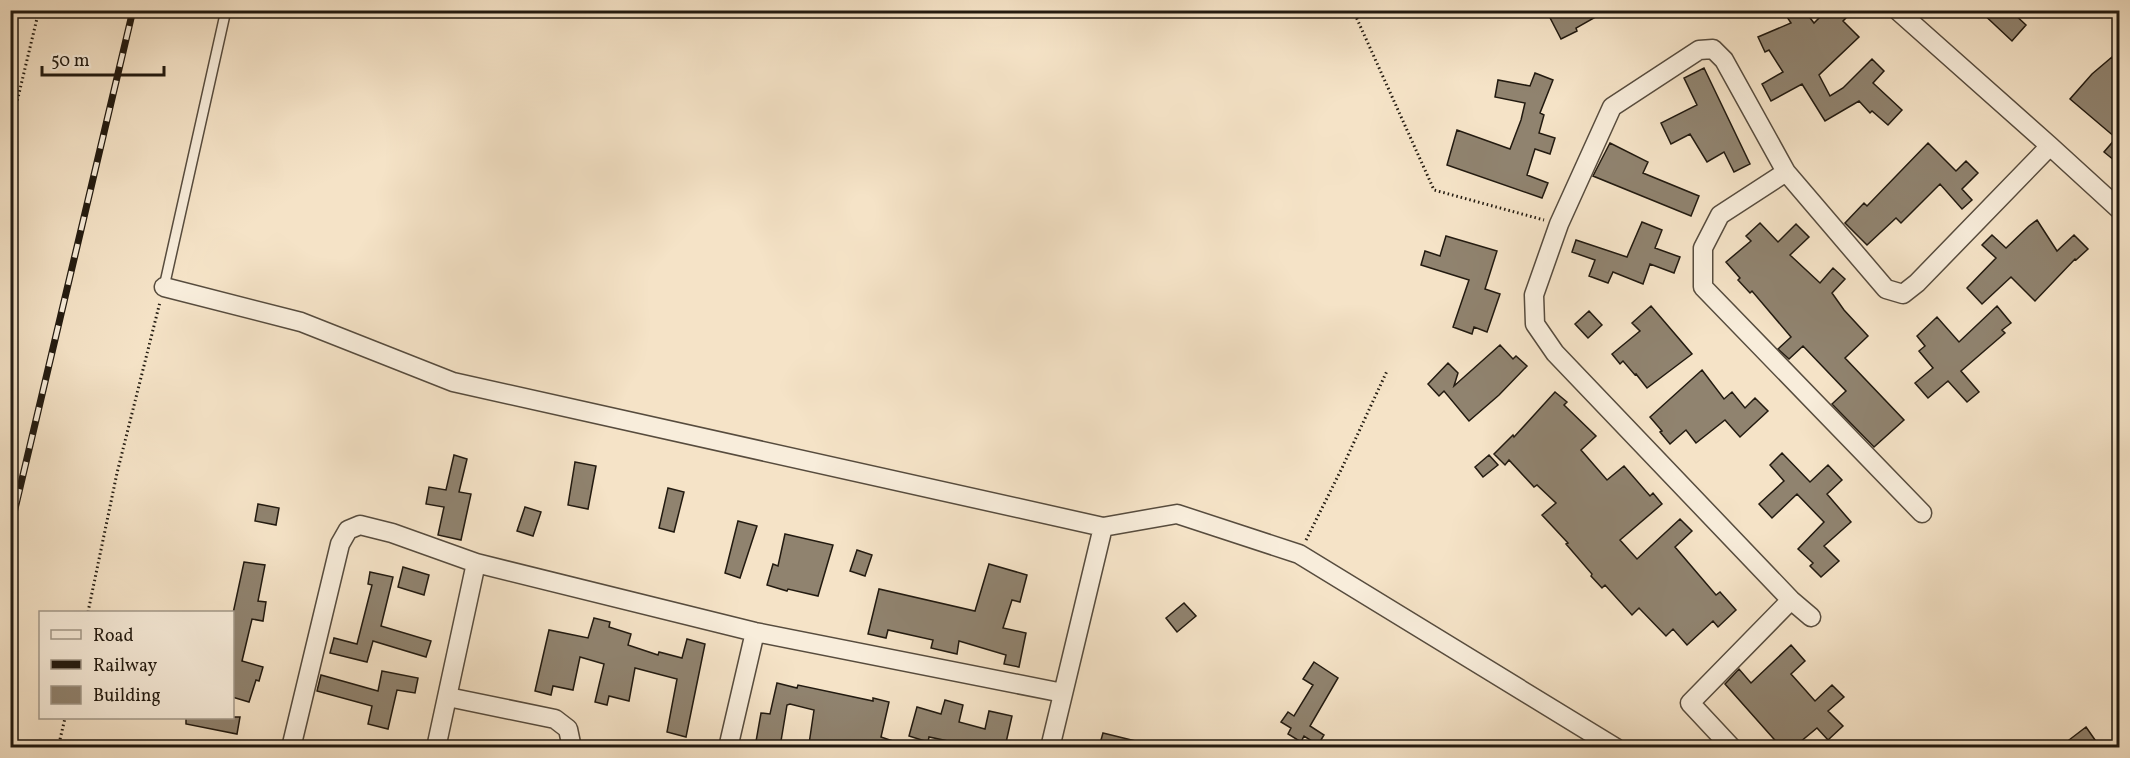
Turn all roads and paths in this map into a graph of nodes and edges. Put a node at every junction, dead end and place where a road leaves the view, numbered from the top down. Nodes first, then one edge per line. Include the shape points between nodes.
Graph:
1 (39, 10) edge
2 (226, 10) edge
3 (1353, 10) edge
4 (1897, 10) edge
5 (10, 131) edge
6 (2050, 146) junction
7 (1786, 172) junction
8 (2120, 210) edge
9 (1559, 224) junction
10 (164, 287) junction
11 (1388, 371) dead end
12 (1922, 513) dead end
13 (1103, 527) junction
14 (1299, 554) junction
15 (476, 563) junction
16 (1791, 600) junction
17 (87, 611) edge
18 (1811, 617) dead end
19 (755, 632) junction
20 (1063, 693) junction
21 (448, 697) junction
22 (65, 719) edge
23 (58, 747) edge
24 (291, 747) edge
25 (436, 747) edge
26 (572, 747) edge
27 (728, 747) edge
28 (1050, 747) edge
29 (1616, 747) edge
30 (1732, 747) edge

1 - 5 path
2 - 10 lane
3 - 9 path via 1434,189
4 - 6 street
6 - 7 street via 1903,294 1886,290
6 - 8 street
7 - 9 street via 1724,60 1713,49 1699,50 1612,107
7 - 12 street via 1720,215 1703,248 1703,287
9 - 16 street via 1534,295 1535,324 1555,353
10 - 13 street via 301,322 453,381
10 - 17 path
11 - 14 path
13 - 14 street via 1177,514
13 - 20 street
14 - 29 street
15 - 19 street
15 - 21 street
15 - 24 street via 392,533 360,525 348,530 340,544
16 - 18 street
16 - 30 street via 1690,703
19 - 20 street
19 - 27 street
20 - 28 street
21 - 25 street
21 - 26 street via 555,719 568,729
22 - 23 path

